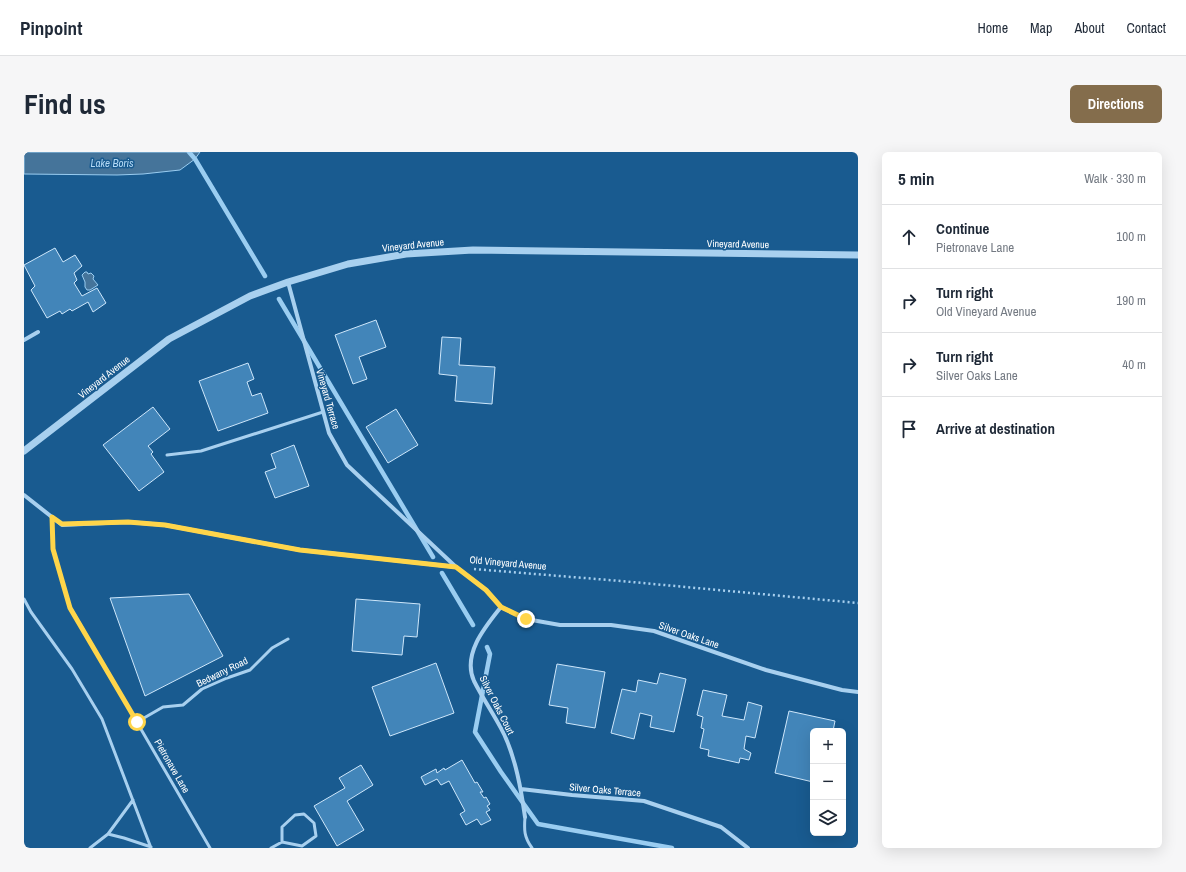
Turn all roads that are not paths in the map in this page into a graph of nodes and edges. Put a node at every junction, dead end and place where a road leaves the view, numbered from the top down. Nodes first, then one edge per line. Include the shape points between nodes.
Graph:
1 (858, 255) edge
2 (288, 282) junction
3 (38, 332) dead end
4 (24, 340) edge
5 (323, 412) junction
6 (24, 451) edge
7 (167, 455) dead end
8 (24, 495) edge
9 (52, 517) junction
10 (456, 567) junction
11 (24, 599) edge
12 (501, 607) junction
13 (288, 639) dead end
14 (858, 692) edge
15 (137, 722) junction
16 (521, 789) junction
17 (132, 800) junction
18 (525, 817) joint
19 (108, 834) junction
20 (282, 842) junction
21 (90, 848) edge
22 (151, 848) edge
23 (210, 848) edge
24 (271, 848) edge
25 (532, 848) edge
26 (748, 848) edge

1 - 2 street, Vineyard Avenue via 473,250 406,254 348,264
2 - 5 street, Vineyard Terrace
2 - 6 street, Vineyard Avenue via 250,296 169,339
3 - 4 street
5 - 7 lane via 201,451
5 - 10 street, Vineyard Terrace via 328,433 347,465
8 - 9 street, Old Vineyard Avenue
9 - 10 street, Old Vineyard Avenue via 62,524 128,522 165,525 300,550
9 - 15 lane, Pietronave Lane via 53,549 70,608
10 - 12 street, Silver Oaks Lane via 486,590
11 - 17 lane via 72,668 102,719
12 - 14 street, Silver Oaks Lane via 526,619 560,625 611,625 654,631 766,670
12 - 16 street, Silver Oaks Court via 475,644 471,665 474,679 504,734
13 - 15 lane, Bedwany Road via 272,648 250,670 202,689 183,705 163,707
15 - 23 lane, Pietronave Lane
16 - 18 street, Silver Oaks Court
16 - 26 street, Silver Oaks Terrace via 644,800 721,827
17 - 19 lane
17 - 22 lane
18 - 25 lane via 526,840
19 - 21 lane
19 - 22 lane
20 - 20 lane via 282,827 295,815 304,814 314,823 316,836 302,846
20 - 24 lane

